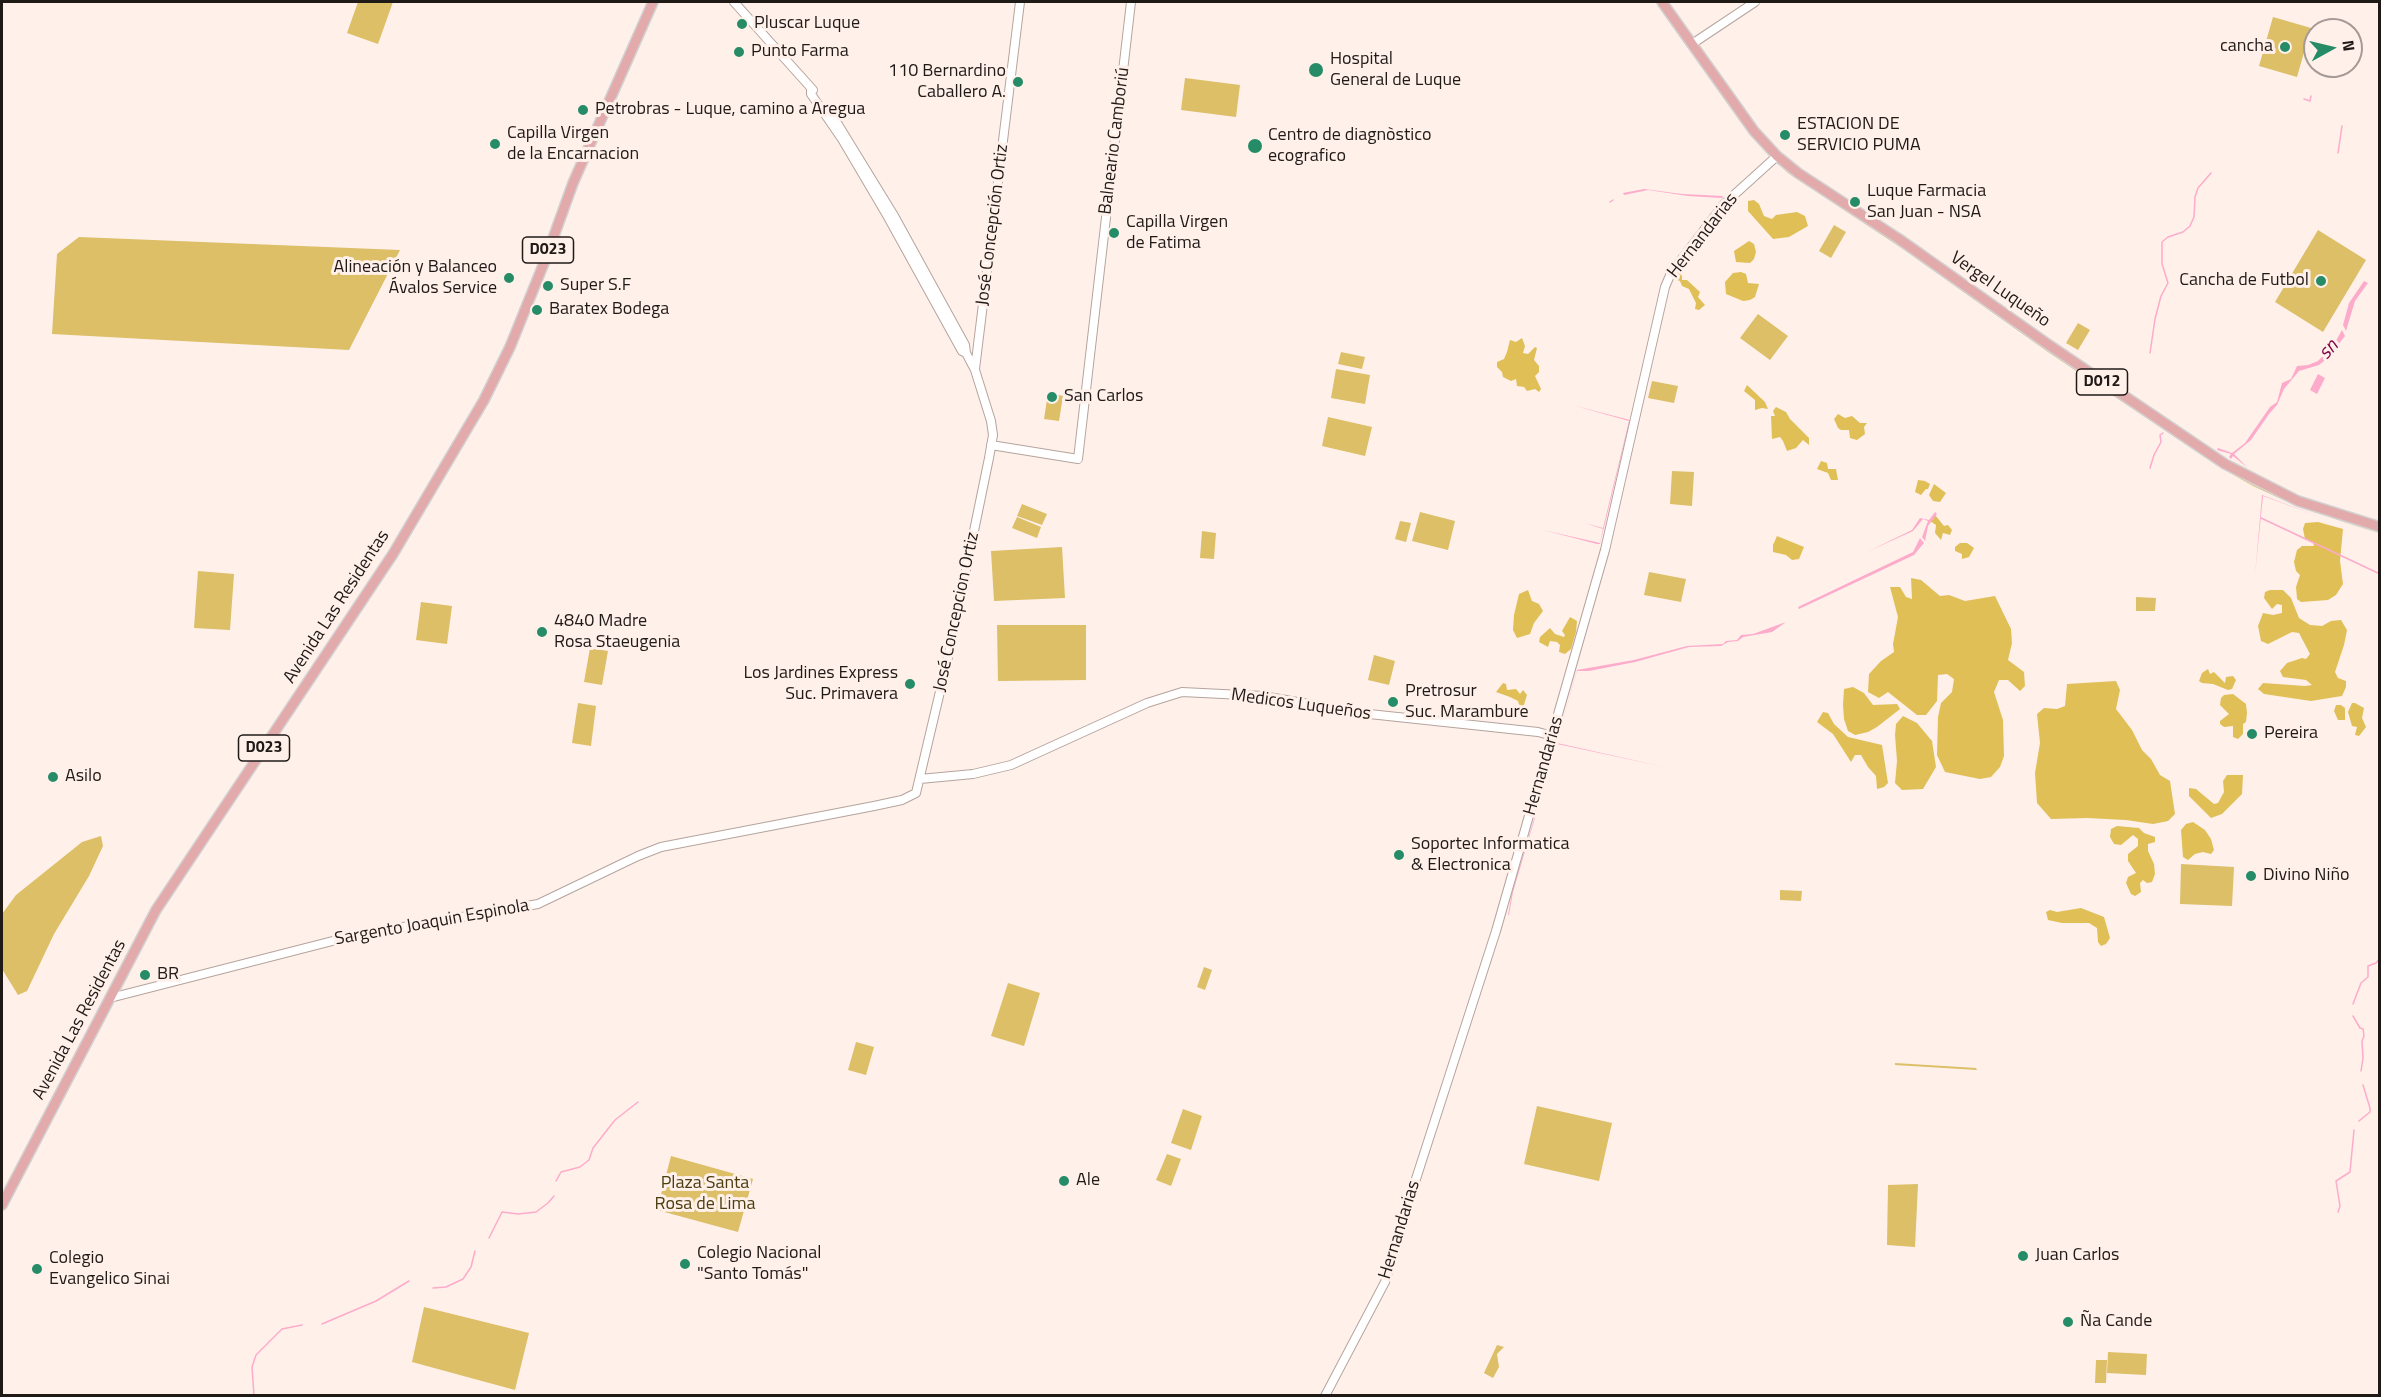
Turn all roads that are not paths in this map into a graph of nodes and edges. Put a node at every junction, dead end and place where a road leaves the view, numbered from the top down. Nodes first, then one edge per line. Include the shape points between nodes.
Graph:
1 (653, 2) edge
2 (734, 2) edge
3 (1020, 2) edge
4 (1131, 2) edge
5 (1662, 2) edge
6 (1755, 2) edge
7 (1692, 44) junction
8 (1777, 156) junction
9 (975, 370) junction
10 (991, 445) junction
11 (2379, 527) edge
12 (1553, 736) junction
13 (920, 779) junction
14 (918, 788) joint
15 (110, 998) junction
16 (2, 1205) edge
17 (1325, 1395) edge

1 - 15 main road, Avenida Las Residentas / D023 via 573,183 510,347 484,400 380,574 156,910
2 - 9 street via 811,89
3 - 9 street, José Concepción Ortiz
4 - 10 street, Balneario Camboriú via 1077,459
5 - 7 main road, Vergel Luqueño / D012
6 - 7 street
7 - 8 main road, Vergel Luqueño / D012 via 1754,131
8 - 11 main road, Vergel Luqueño / D012 via 2225,464 2298,501
8 - 12 street, Hernandarias via 1731,197 1668,279 1605,550
9 - 10 street, José Concepción Ortiz via 992,421
10 - 13 street, José Concepcion Ortiz
12 - 13 street, Medicos Luqueños via 1368,714 1263,696 1182,692 1147,703 1011,765 974,774
12 - 17 street, Hernandarias via 1389,1272
13 - 14 street, José Concepcion Ortiz
14 - 15 street, Sargento Joaquin Espinola via 911,796 884,804 661,847 538,904 356,935
15 - 16 main road, Avenida Las Residentas / D023

